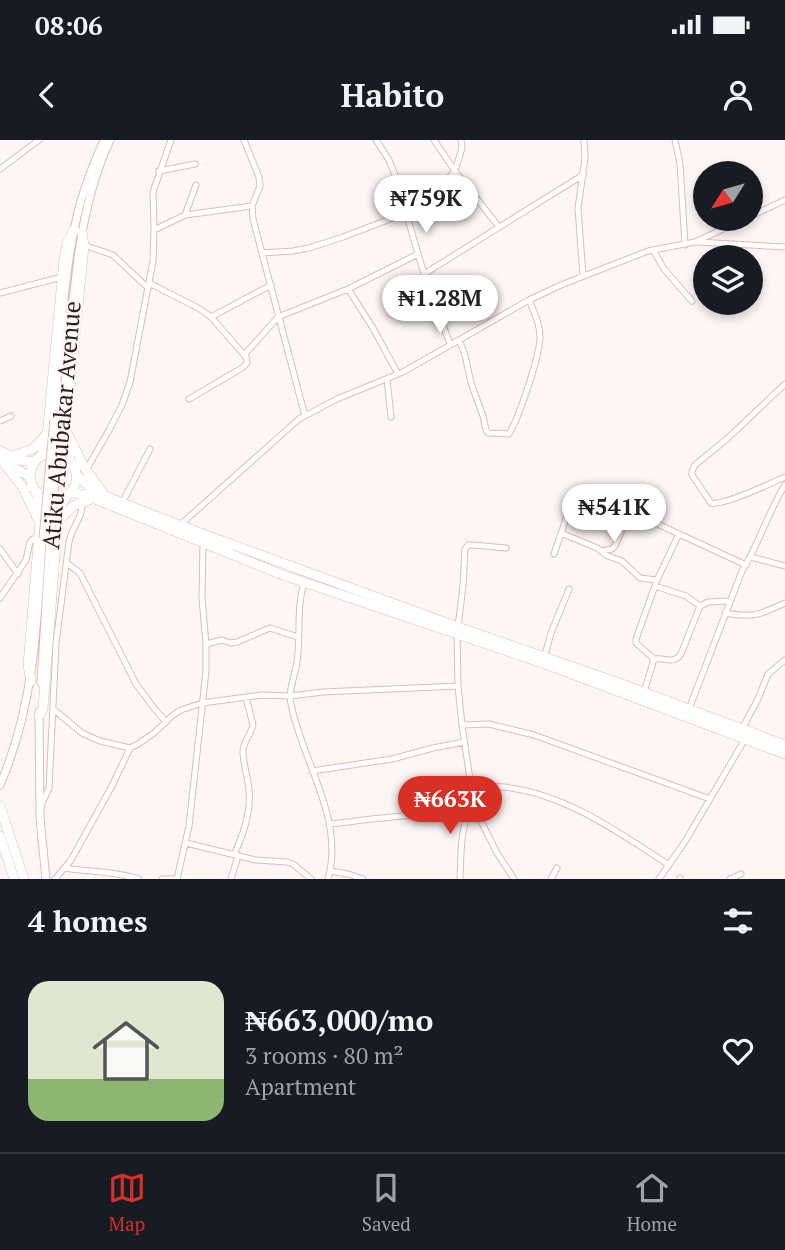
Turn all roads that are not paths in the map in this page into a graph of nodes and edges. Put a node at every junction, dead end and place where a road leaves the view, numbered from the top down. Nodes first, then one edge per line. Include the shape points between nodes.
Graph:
1 (39, 140) edge
2 (104, 140) edge
3 (110, 140) edge
4 (171, 140) edge
5 (244, 140) edge
6 (376, 140) edge
7 (434, 140) edge
8 (461, 140) edge
9 (584, 140) edge
10 (675, 140) edge
11 (195, 164) dead end
12 (0, 169) edge
13 (159, 171) junction
14 (455, 171) junction
15 (583, 175) junction
16 (196, 185) dead end
17 (785, 200) edge
18 (252, 206) junction
19 (763, 210) edge
20 (406, 214) junction
21 (186, 215) junction
22 (499, 227) junction
23 (155, 230) junction
24 (78, 231) junction
25 (719, 231) edge
26 (695, 242) junction
27 (84, 245) junction
28 (685, 245) junction
29 (785, 247) edge
30 (653, 250) junction
31 (262, 253) junction
32 (418, 254) junction
33 (424, 274) junction
34 (583, 276) junction
35 (62, 277) junction
36 (148, 285) junction
37 (271, 285) junction
38 (348, 289) junction
39 (0, 293) edge
40 (528, 300) junction
41 (692, 301) dead end
42 (211, 317) junction
43 (278, 317) junction
44 (459, 340) junction
45 (450, 344) junction
46 (245, 355) junction
47 (398, 374) junction
48 (387, 379) junction
49 (785, 384) edge
50 (189, 399) dead end
51 (11, 416) dead end
52 (305, 416) junction
53 (391, 417) dead end
54 (0, 421) edge
55 (66, 429) junction
56 (47, 433) junction
57 (150, 449) dead end
58 (0, 451) edge
59 (12, 456) junction
60 (69, 458) junction
61 (0, 459) edge
62 (38, 459) junction
63 (82, 473) junction
64 (30, 477) junction
65 (785, 477) edge
66 (785, 485) edge
67 (36, 491) junction
68 (69, 494) junction
69 (98, 496) junction
70 (82, 502) junction
71 (122, 503) junction
72 (629, 514) junction
73 (40, 521) junction
74 (58, 521) junction
75 (180, 525) junction
76 (561, 533) junction
77 (679, 534) junction
78 (44, 539) junction
79 (203, 544) junction
80 (506, 548) dead end
81 (0, 549) edge
82 (601, 551) junction
83 (554, 554) dead end
84 (751, 557) junction
85 (67, 563) junction
86 (746, 565) junction
87 (785, 566) edge
88 (18, 574) junction
89 (304, 582) junction
90 (656, 583) junction
91 (569, 589) dead end
92 (0, 598) edge
93 (729, 601) junction
94 (785, 603) edge
95 (700, 606) junction
96 (725, 614) junction
97 (457, 631) junction
98 (299, 637) junction
99 (206, 644) junction
100 (654, 659) junction
101 (544, 660) junction
102 (785, 660) edge
103 (31, 681) joint
104 (458, 686) junction
105 (644, 692) junction
106 (289, 696) junction
107 (246, 697) junction
108 (202, 703) junction
109 (53, 709) junction
110 (688, 709) junction
111 (38, 716) junction
112 (166, 722) junction
113 (462, 725) junction
114 (742, 729) junction
115 (746, 739) junction
116 (464, 742) junction
117 (785, 745) edge
118 (130, 748) junction
119 (785, 754) edge
120 (312, 771) junction
121 (1, 783) edge
122 (471, 787) junction
123 (710, 799) junction
124 (0, 806) edge
125 (474, 807) junction
126 (39, 808) junction
127 (467, 814) junction
128 (329, 824) junction
129 (0, 836) edge
130 (186, 843) junction
131 (236, 856) junction
132 (669, 865) junction
133 (64, 868) junction
134 (557, 868) dead end
135 (330, 871) junction
136 (741, 874) dead end
137 (14, 879) edge
138 (24, 879) edge
139 (46, 879) edge
140 (55, 879) edge
141 (139, 879) edge
142 (162, 879) edge
143 (177, 879) edge
144 (231, 879) edge
145 (311, 879) edge
146 (328, 879) edge
147 (363, 879) edge
148 (460, 879) edge
149 (514, 879) edge
150 (551, 879) edge
151 (659, 879) edge
152 (730, 879) edge

1 - 12 street
2 - 24 main road, Atiku Abubakar Avenue via 80,203
3 - 24 main road, Atiku Abubakar Avenue
4 - 13 street
5 - 18 street via 260,177
6 - 20 street via 389,160
7 - 14 street
8 - 14 street
9 - 15 street
10 - 28 street
11 - 13 street
13 - 23 street via 152,195
14 - 20 street
14 - 22 street
15 - 22 street
15 - 34 street via 578,208
16 - 21 street
17 - 19 street
18 - 21 street
18 - 31 street
20 - 31 street via 309,248
20 - 32 street
21 - 23 street
22 - 33 street
23 - 36 street
24 - 27 highway
24 - 35 highway via 67,243
24 - 78 main road, Atiku Abubakar Avenue, bridge
25 - 26 street
26 - 28 street
26 - 29 street
27 - 36 street via 113,255
27 - 55 highway
28 - 30 street
30 - 34 street
30 - 41 street
31 - 37 street
32 - 33 street
32 - 38 street
33 - 45 street
34 - 40 street
35 - 39 street
35 - 56 highway
36 - 42 street
36 - 63 street via 122,405
37 - 42 street
37 - 43 street
38 - 43 street
38 - 47 street
40 - 44 street
40 - 44 street via 536,315 539,348 509,434 488,433
42 - 46 street
43 - 46 street
43 - 52 street
44 - 45 street
45 - 47 street
46 - 50 street via 243,368
47 - 48 street
48 - 52 street
48 - 53 street
49 - 65 street via 695,465 692,475 716,504
51 - 54 street
52 - 75 street
55 - 60 highway
55 - 63 highway
56 - 59 highway via 33,449
56 - 62 highway
57 - 71 street
58 - 59 highway
59 - 62 highway via 22,461
60 - 62 highway via 57,452
60 - 63 highway
61 - 64 highway
61 - 73 highway via 23,488
62 - 64 highway
63 - 68 highway
63 - 69 highway
64 - 67 highway
66 - 84 street
67 - 68 highway via 57,500
67 - 73 highway
68 - 69 highway
68 - 74 highway
69 - 70 highway
69 - 71 highway
69 - 79 highway
70 - 74 highway
70 - 85 street via 80,518 70,534
71 - 75 highway
72 - 76 street via 579,497 571,504
72 - 77 street
72 - 82 street via 615,546
73 - 78 highway
74 - 111 highway via 43,708
75 - 97 highway
76 - 82 street
76 - 83 street
77 - 86 street
77 - 90 street
78 - 88 street via 30,542
78 - 103 highway via 28,665
78 - 111 main road, Atiku Abubakar Avenue
79 - 89 highway
79 - 99 street
80 - 97 street via 468,545 465,549
81 - 88 street
82 - 90 street via 622,561 637,576
84 - 86 street
84 - 87 street
85 - 109 street
85 - 112 street via 80,573 136,684
86 - 93 street
88 - 92 street
89 - 97 highway
89 - 98 street
90 - 95 street
90 - 100 street via 636,639
91 - 101 street
93 - 95 street
93 - 96 street
94 - 96 street via 753,616
95 - 100 street via 679,657
96 - 110 street
97 - 101 highway
97 - 104 street
98 - 99 street via 270,628 237,642
98 - 106 street
99 - 108 street
100 - 105 street
101 - 105 highway
101 - 115 highway
102 - 114 street via 768,674
103 - 121 main road
104 - 106 street
104 - 113 street
105 - 110 highway
106 - 107 street
106 - 120 street
107 - 108 street
107 - 131 street via 253,725 243,749 248,809
108 - 112 street via 181,710
108 - 130 street
109 - 118 street via 82,733
109 - 126 street via 49,788
110 - 114 highway
111 - 126 main road, Atiku Abubakar Avenue
112 - 118 street
113 - 116 street
113 - 123 street via 489,724 534,735
114 - 117 highway
115 - 119 highway
115 - 123 street
116 - 120 street
116 - 122 street
118 - 133 street
120 - 128 street
122 - 125 street
122 - 132 street via 527,792 585,812
123 - 132 street
124 - 138 highway
125 - 127 street
125 - 149 street
126 - 139 main road, Atiku Abubakar Avenue
127 - 128 street
127 - 148 street
128 - 135 street
129 - 137 highway
130 - 131 street
130 - 143 street
131 - 144 street
131 - 145 street via 288,862
132 - 151 street
133 - 140 street
133 - 141 street
134 - 150 street
135 - 146 street
135 - 147 street
136 - 152 street
142 - 143 street

